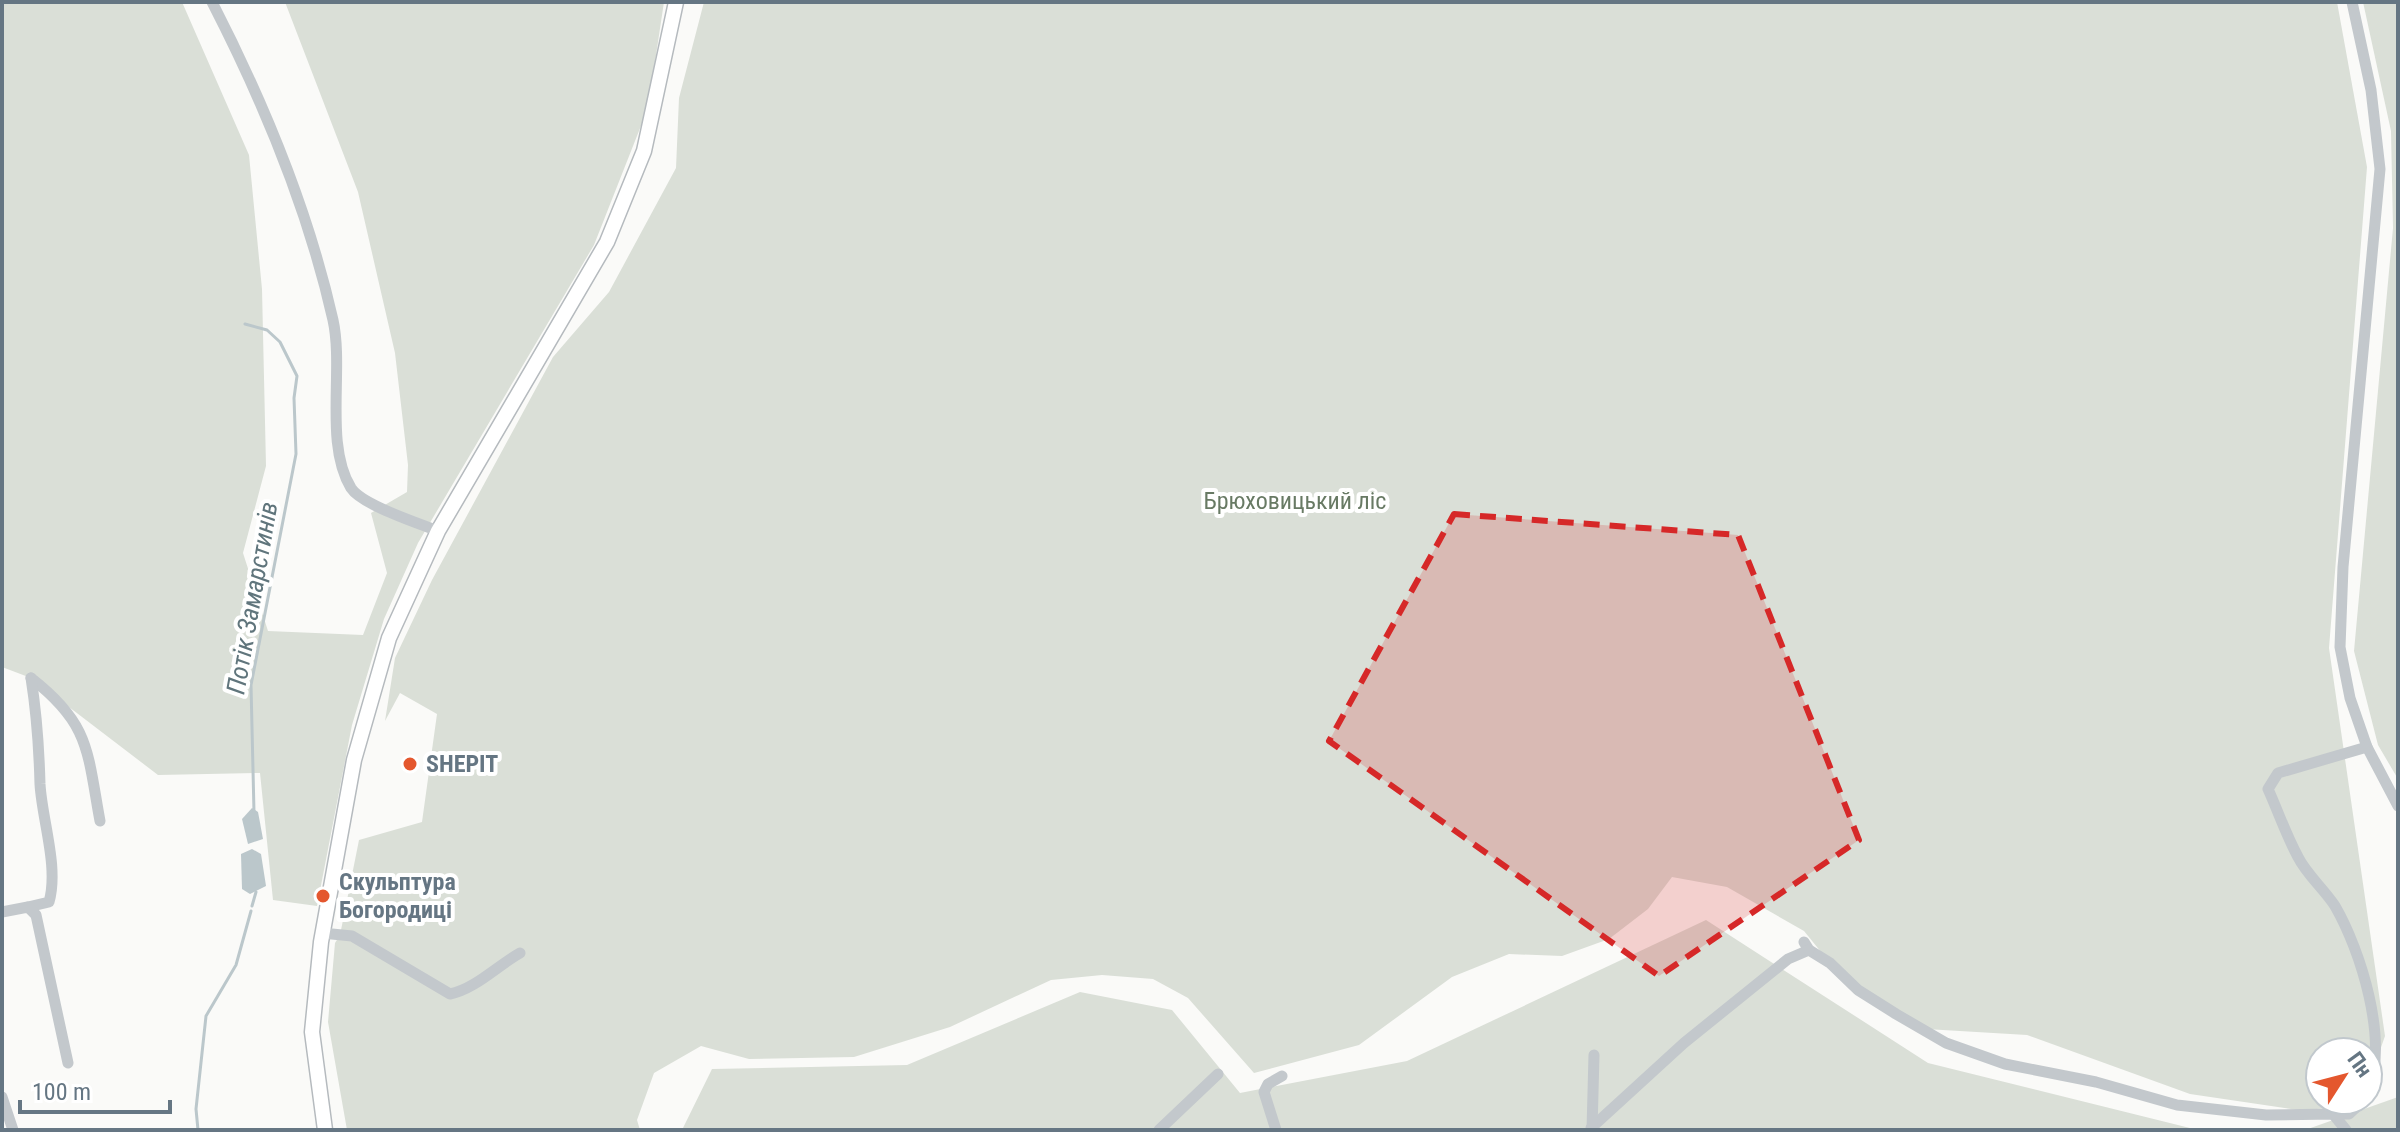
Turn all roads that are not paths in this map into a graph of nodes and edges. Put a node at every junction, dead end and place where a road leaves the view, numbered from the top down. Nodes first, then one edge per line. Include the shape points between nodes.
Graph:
1 (212, 2) edge
2 (676, 2) edge
3 (2352, 2) edge
4 (438, 531) junction
5 (2367, 747) junction
6 (2398, 806) edge
7 (100, 821) dead end
8 (28, 907) junction
9 (2, 912) edge
10 (322, 933) junction
11 (520, 953) dead end
12 (2376, 1036) edge
13 (1594, 1055) dead end
14 (68, 1063) dead end
15 (1218, 1074) dead end
16 (1282, 1076) dead end
17 (2, 1097) edge
18 (2304, 1114) edge
19 (1592, 1129) edge
20 (13, 1130) edge
21 (325, 1130) edge
22 (1159, 1130) edge
23 (1276, 1130) edge

1 - 4 street via 247,71 310,229 334,324 340,467 353,492
2 - 4 main road via 644,151 607,242
3 - 5 street via 2371,90 2380,169 2340,647
4 - 10 main road via 389,638 363,729
5 - 6 street
5 - 12 street via 2278,773 2268,789 2298,859 2335,906 2363,978
7 - 8 street via 77,721 31,678 53,885 49,902
8 - 9 street
8 - 14 street via 44,939
10 - 11 street via 352,936 450,994
10 - 21 main road via 312,1032
13 - 19 street
15 - 22 street
16 - 23 street via 1264,1092
17 - 20 street
18 - 19 street via 2177,1105 2005,1064 1946,1043 1896,1014 1807,946 1684,1043

